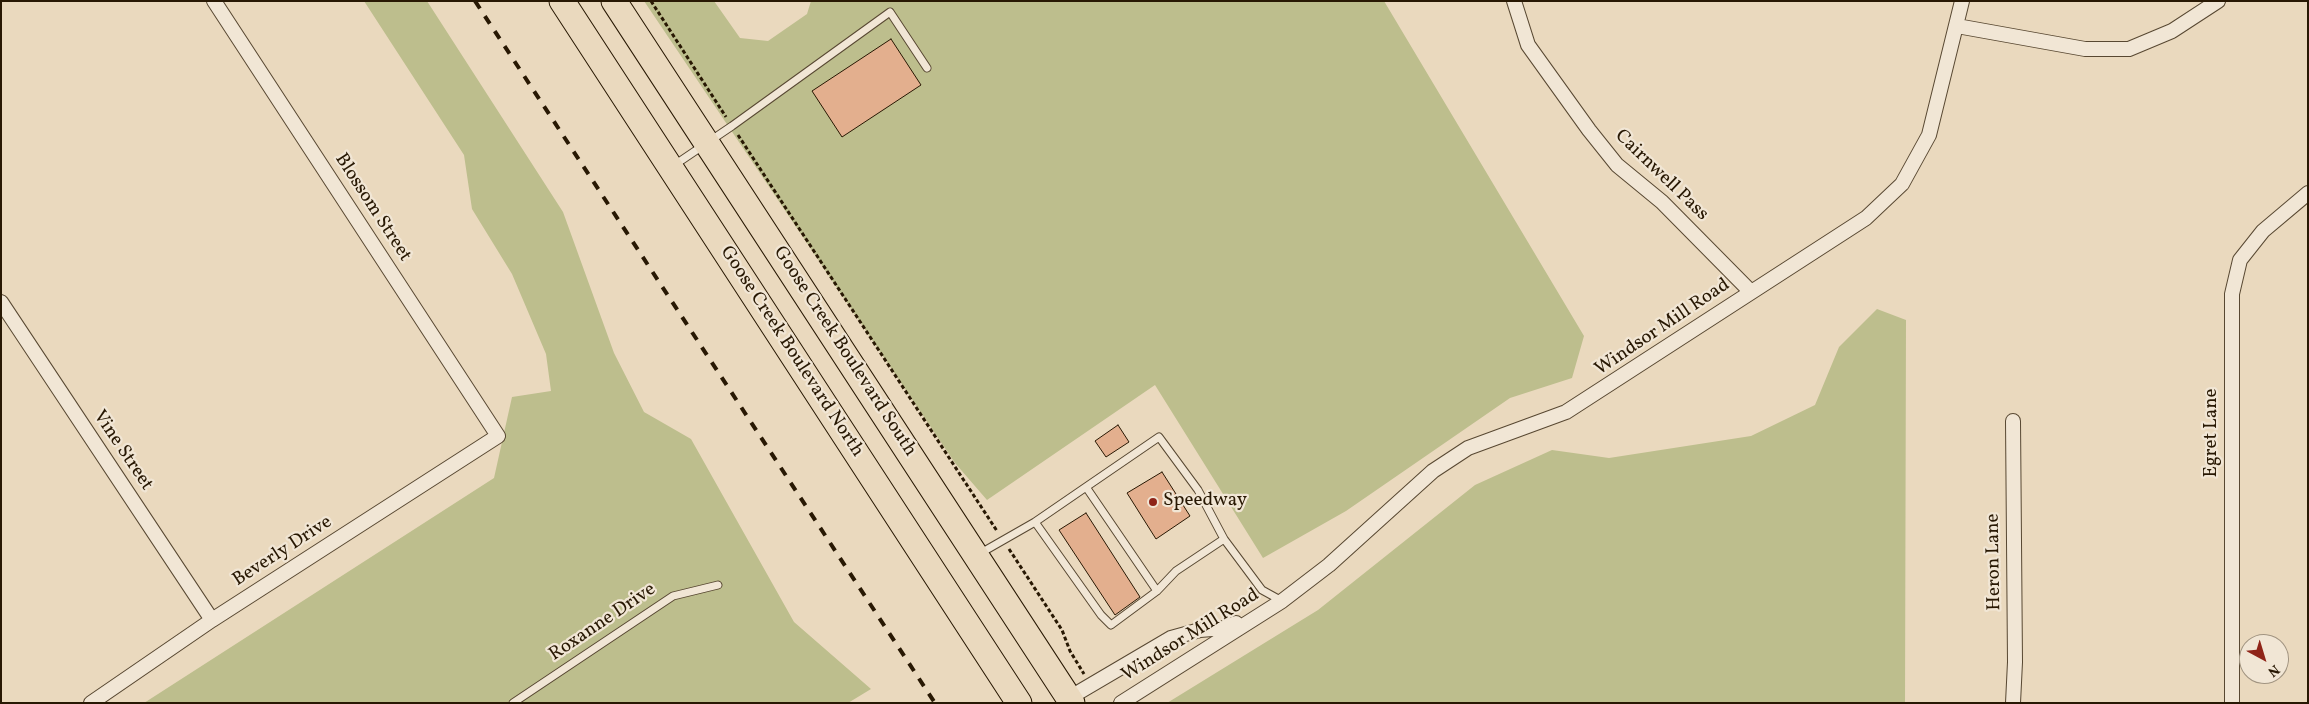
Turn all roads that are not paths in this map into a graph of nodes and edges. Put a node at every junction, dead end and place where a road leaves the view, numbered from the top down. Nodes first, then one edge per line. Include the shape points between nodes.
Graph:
1 (214, 1) edge
2 (562, 1) edge
3 (614, 1) edge
4 (1514, 1) edge
5 (1962, 1) edge
6 (2218, 1) edge
7 (1957, 26) junction
8 (927, 68) dead end
9 (707, 143) junction
10 (671, 167) junction
11 (2308, 192) edge
12 (1751, 292) junction
13 (1, 302) edge
14 (2013, 421) dead end
15 (498, 436) joint
16 (1086, 487) junction
17 (1035, 522) junction
18 (1224, 539) junction
19 (977, 556) junction
20 (718, 585) dead end
21 (1157, 591) junction
22 (1282, 601) junction
23 (212, 620) junction
24 (1069, 701) edge
25 (91, 703) edge
26 (513, 703) edge
27 (1020, 703) edge
28 (1121, 703) edge
29 (2012, 703) edge
30 (2232, 703) edge

1 - 15 street, Blossom Street
2 - 10 highway, Goose Creek Boulevard North
3 - 9 highway, Goose Creek Boulevard South
4 - 12 street, Cairnwell Pass via 1528,45 1611,158 1669,208
5 - 7 street, Windsor Mill Road
6 - 7 street via 2172,31 2129,49 2085,49
7 - 12 street, Windsor Mill Road via 1929,135 1902,184 1866,218
8 - 9 lane via 890,12
9 - 10 lane
9 - 19 highway, Goose Creek Boulevard South
10 - 27 highway, Goose Creek Boulevard North
11 - 30 street, Egret Lane via 2263,231 2240,260 2232,294
12 - 22 street, Windsor Mill Road via 1566,412 1468,448 1433,471 1329,565
13 - 23 street, Vine Street
14 - 29 street, Heron Lane via 2015,662
15 - 23 street, Beverly Drive
16 - 17 lane
16 - 18 lane via 1159,437 1198,490
16 - 21 lane
17 - 19 lane
17 - 21 lane via 1111,625
18 - 21 lane via 1176,572
18 - 22 lane via 1262,590
19 - 24 highway, Goose Creek Boulevard South
20 - 26 lane, Roxanne Drive via 673,596
22 - 24 street, Windsor Mill Road via 1224,628 1171,638
22 - 28 street, Windsor Mill Road
23 - 25 street, Beverly Drive

